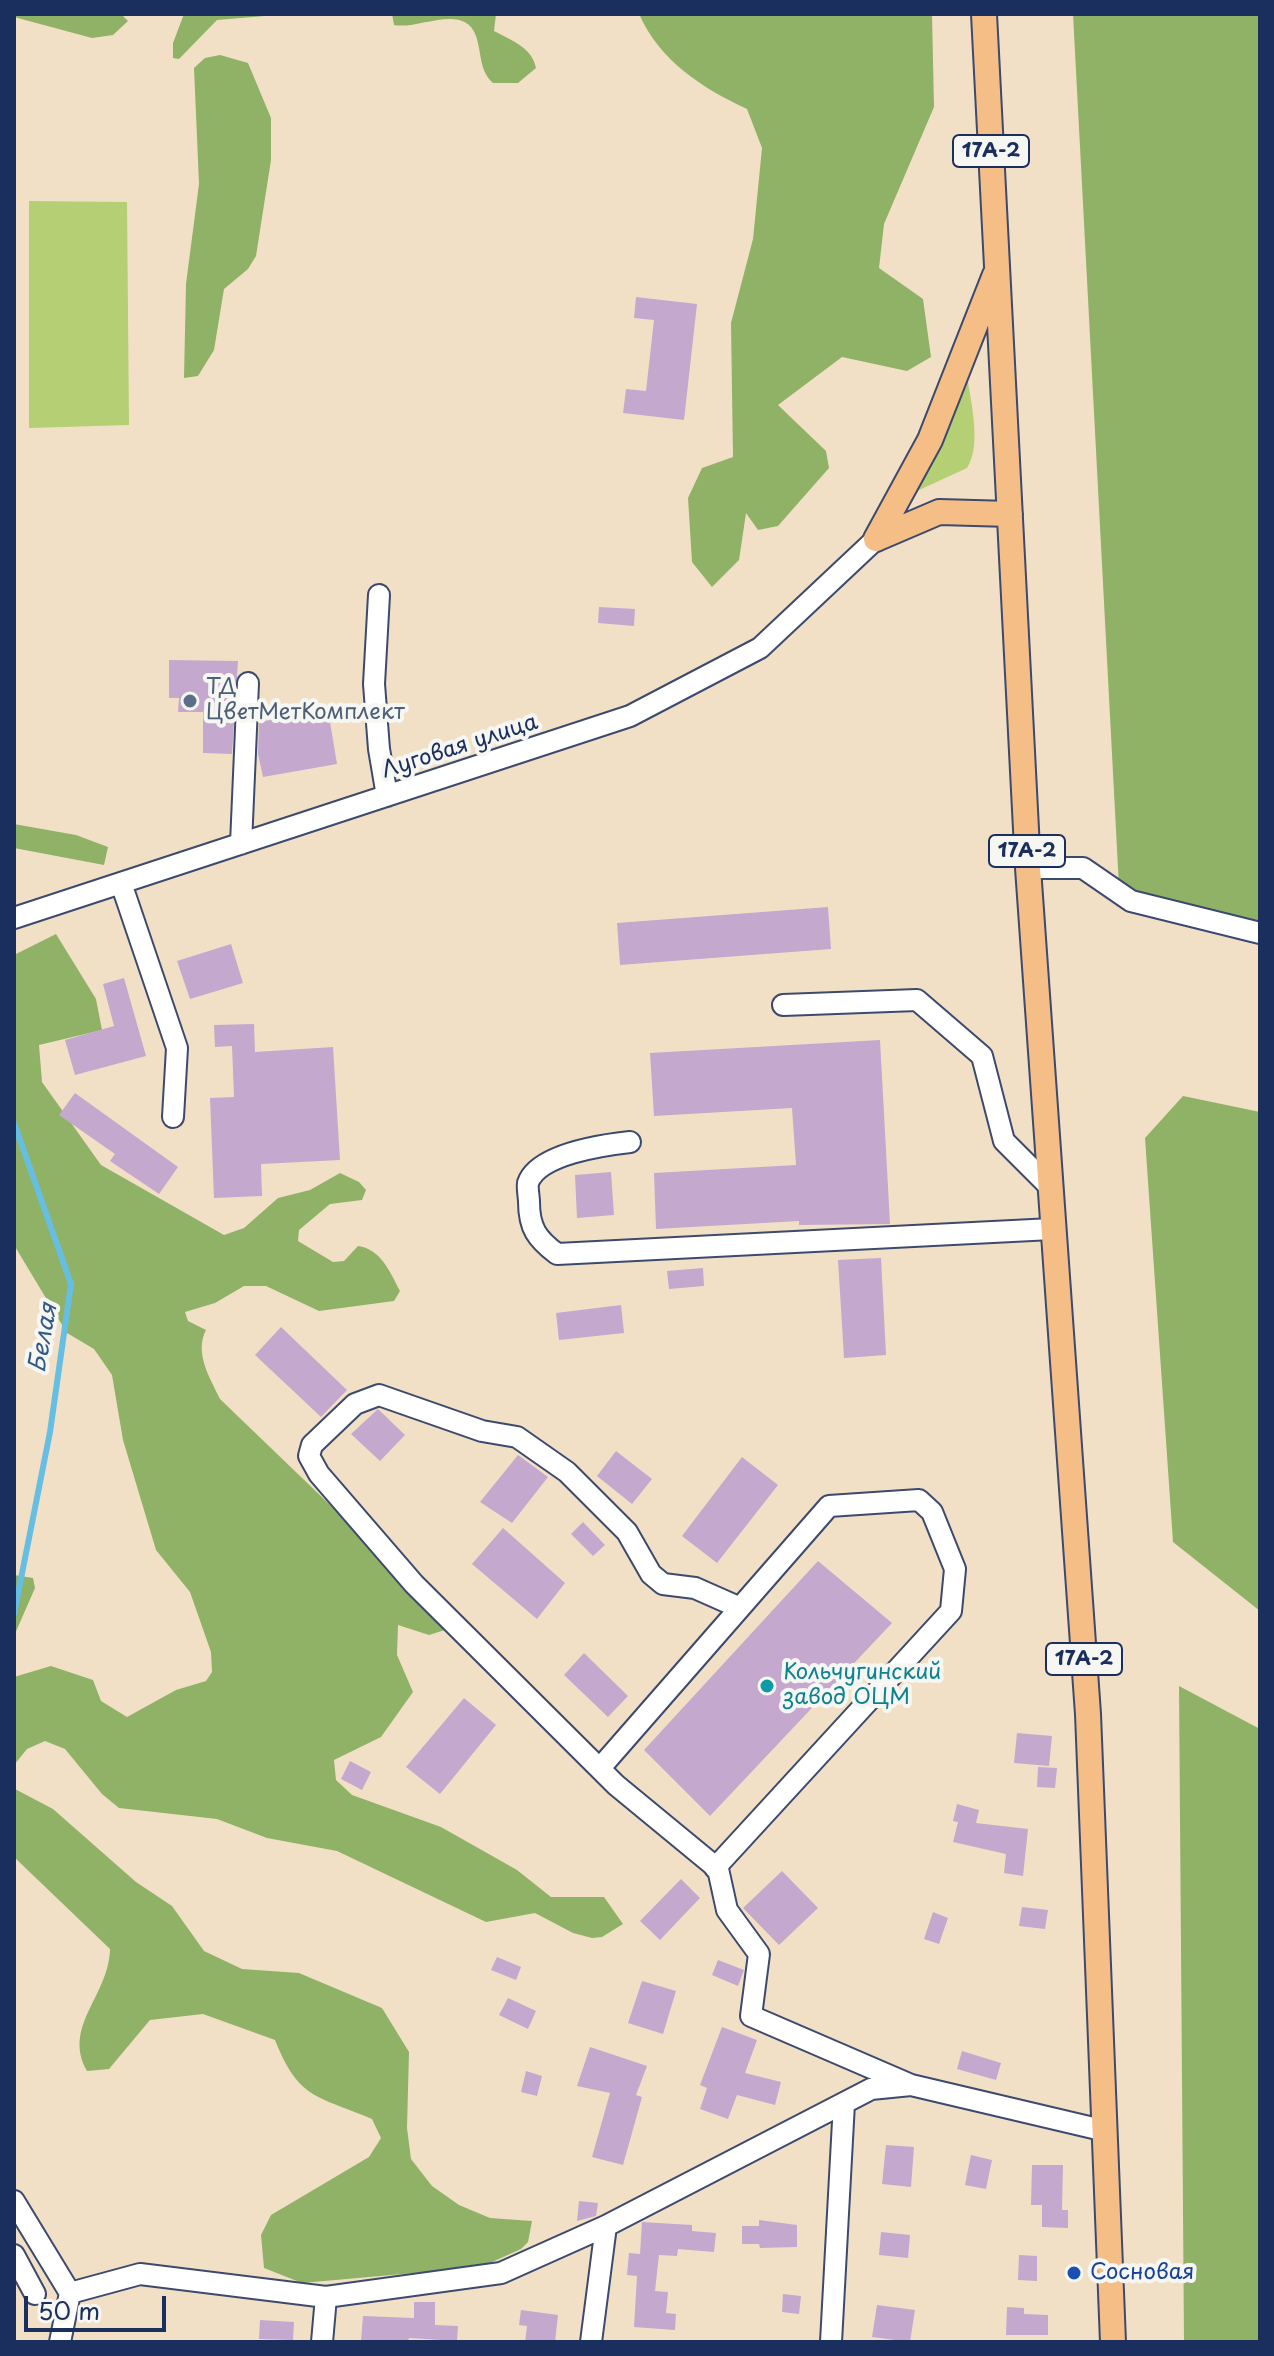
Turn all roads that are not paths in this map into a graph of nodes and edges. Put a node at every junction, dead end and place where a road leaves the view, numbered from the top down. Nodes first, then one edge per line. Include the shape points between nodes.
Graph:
1 (984, 14) edge
2 (997, 268) junction
3 (1010, 514) junction
4 (876, 539) junction
5 (379, 595) dead end
6 (248, 683) dead end
7 (387, 796) junction
8 (241, 844) junction
9 (1028, 868) junction
10 (121, 883) junction
11 (14, 918) edge
12 (1260, 933) edge
13 (783, 1005) dead end
14 (173, 1117) dead end
15 (630, 1142) dead end
16 (1050, 1187) junction
17 (1052, 1229) junction
18 (738, 1607) junction
19 (600, 1768) junction
20 (715, 1868) junction
21 (911, 2085) junction
22 (844, 2103) junction
23 (1106, 2131) junction
24 (14, 2201) edge
25 (606, 2226) junction
26 (14, 2255) edge
27 (70, 2293) junction
28 (35, 2294) dead end
29 (326, 2297) junction
30 (60, 2342) edge
31 (322, 2342) edge
32 (591, 2342) edge
33 (831, 2342) edge
34 (1113, 2342) edge

1 - 2 main road, 17А-2
2 - 3 main road, 17А-2
2 - 4 main road via 930,440
3 - 4 main road via 939,512
3 - 9 main road, 17А-2
4 - 7 street, Луговая улица via 760,648 643,709
5 - 7 street via 374,684
6 - 8 street
7 - 8 street, Луговая улица
8 - 10 street, Луговая улица
9 - 12 street via 1083,868 1131,901
9 - 16 main road, 17А-2
10 - 11 street, Луговая улица
10 - 14 street via 177,1048
13 - 16 street via 917,1000 982,1056 1004,1141
15 - 17 street via 564,1156 540,1168 528,1184 529,1220 537,1238 557,1254
16 - 17 main road, 17А-2
17 - 23 main road, 17А-2 via 1088,1714
18 - 19 street
18 - 19 street via 695,1588 663,1584 651,1574 627,1532 567,1472 517,1437 482,1431 379,1395 355,1404 312,1445 311,1464 342,1504 414,1584
18 - 20 street via 829,1506 919,1500 932,1512 955,1569 951,1611
19 - 20 street
20 - 21 street via 727,1910 759,1954 751,2016
21 - 22 street via 871,2089
21 - 23 street
22 - 25 street
22 - 33 street
23 - 34 main road, 17А-2
24 - 27 street
25 - 29 street via 501,2273
25 - 32 street
26 - 28 street
27 - 29 street via 140,2274
27 - 30 street
29 - 31 street

